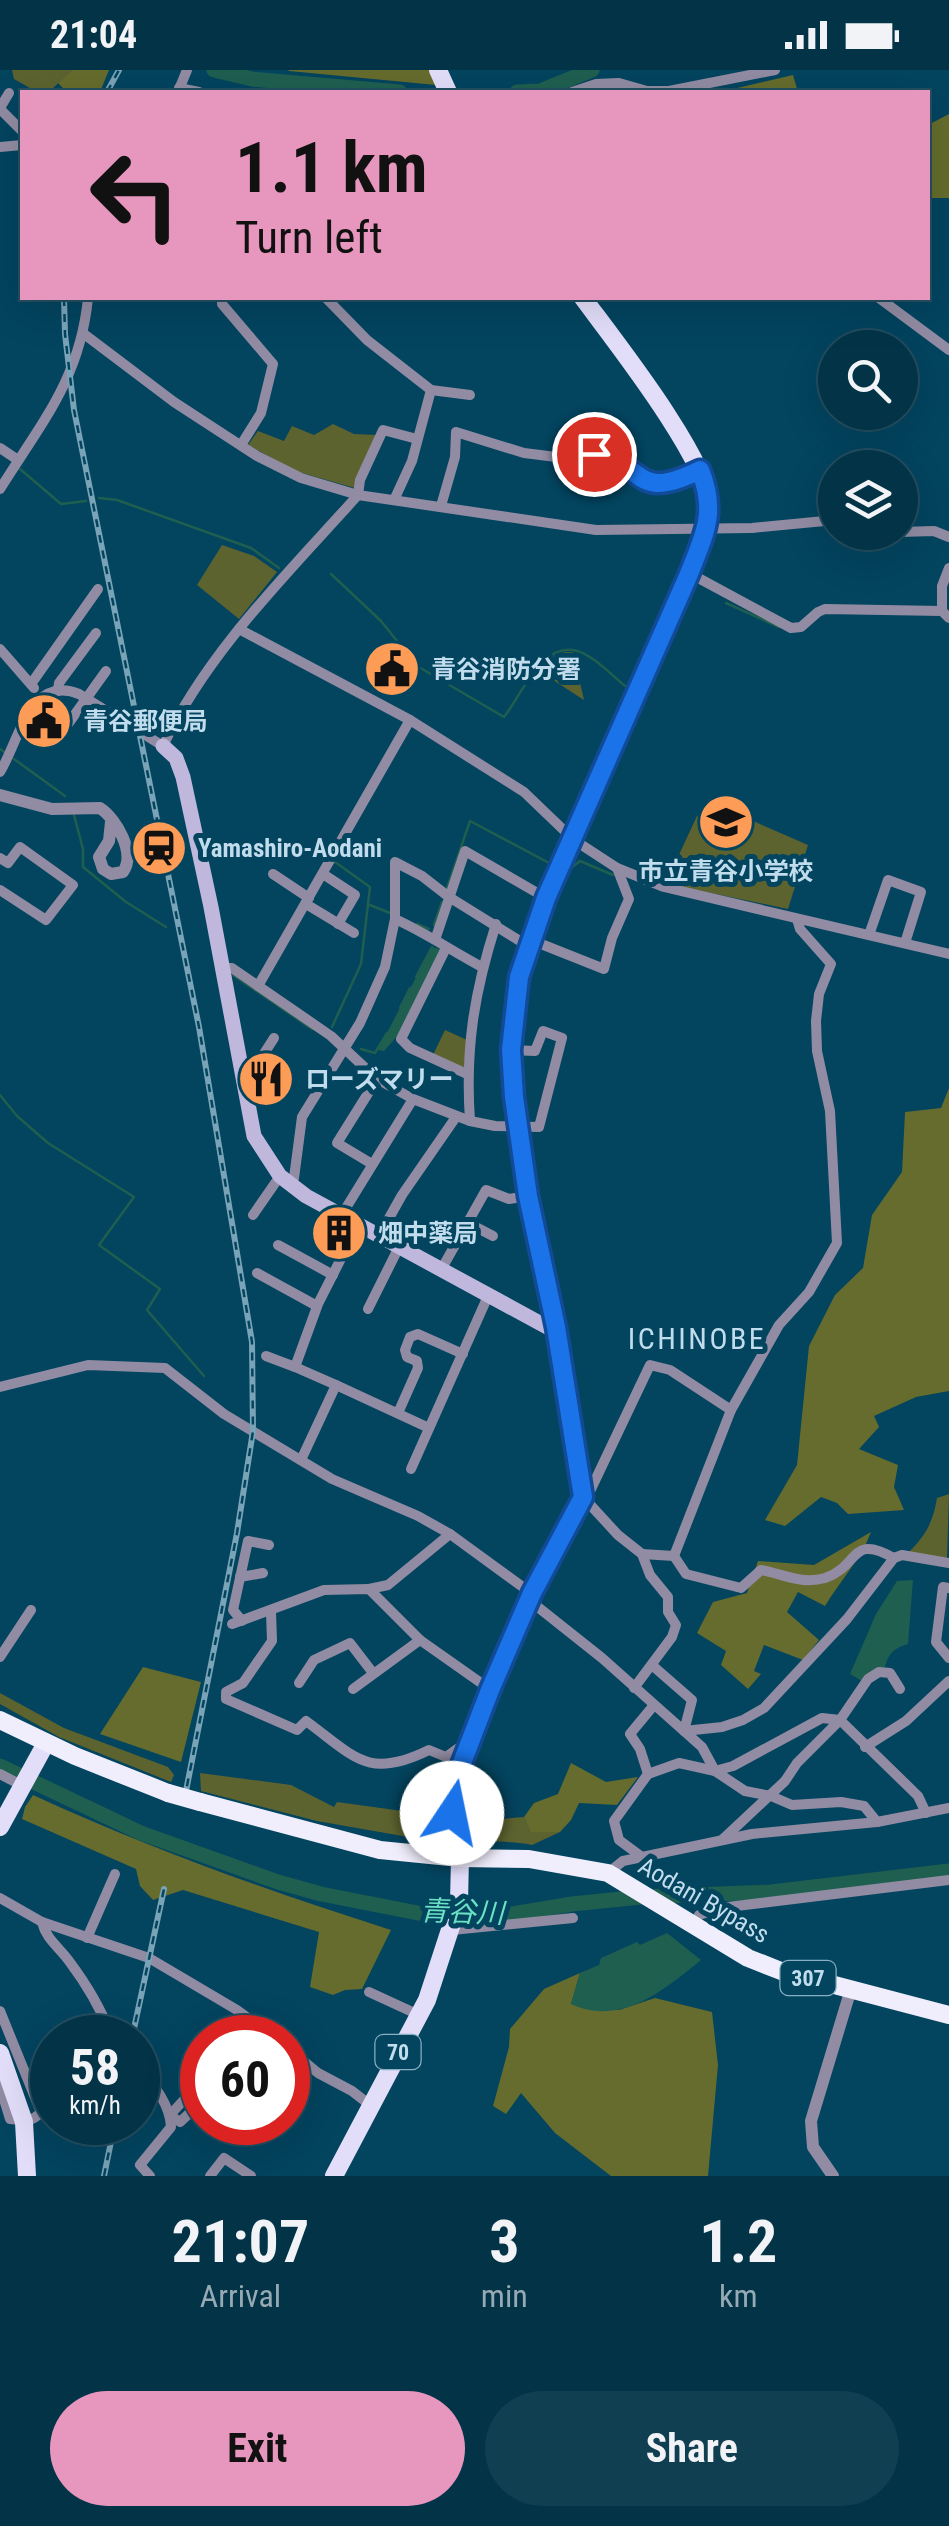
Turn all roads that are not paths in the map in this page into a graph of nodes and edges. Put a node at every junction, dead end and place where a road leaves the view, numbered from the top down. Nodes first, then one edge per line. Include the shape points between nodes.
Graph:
1 (186, 70) edge
2 (775, 70) edge
3 (178, 90) edge
4 (578, 90) edge
5 (644, 90) edge
6 (674, 90) edge
7 (9, 92) dead end
8 (0, 109) edge
9 (20, 130) edge
10 (88, 300) edge
11 (222, 300) edge
12 (329, 300) edge
13 (584, 300) edge
14 (882, 300) edge
15 (84, 334) junction
16 (949, 350) edge
17 (431, 390) junction
18 (470, 395) dead end
19 (417, 439) junction
20 (241, 445) junction
21 (0, 448) edge
22 (18, 460) junction
23 (700, 470) junction
24 (0, 489) edge
25 (358, 495) junction
26 (395, 498) junction
27 (441, 506) junction
28 (818, 521) edge
29 (707, 530) junction
30 (918, 532) edge
31 (949, 536) edge
32 (949, 568) edge
33 (689, 574) junction
34 (98, 589) dead end
35 (945, 614) edge
36 (239, 629) junction
37 (96, 633) dead end
38 (0, 649) edge
39 (106, 671) dead end
40 (31, 684) junction
41 (58, 690) junction
42 (40, 697) junction
43 (86, 699) junction
44 (410, 720) junction
45 (63, 731) dead end
46 (163, 746) junction
47 (0, 772) edge
48 (0, 795) edge
49 (537, 801) junction
50 (583, 818) junction
51 (112, 822) dead end
52 (574, 840) junction
53 (383, 856) dead end
54 (0, 858) edge
55 (395, 862) junction
56 (617, 868) junction
57 (272, 874) dead end
58 (323, 874) junction
59 (0, 890) edge
60 (449, 897) junction
61 (546, 898) junction
62 (308, 901) junction
63 (395, 919) junction
64 (798, 919) junction
65 (338, 924) junction
66 (496, 924) junction
67 (354, 933) dead end
68 (868, 935) junction
69 (436, 938) junction
70 (530, 943) junction
71 (905, 943) junction
72 (446, 948) junction
73 (949, 954) edge
74 (482, 967) junction
75 (222, 968) junction
76 (258, 986) junction
77 (274, 1038) dead end
78 (344, 1048) junction
79 (511, 1050) junction
80 (467, 1074) junction
81 (377, 1079) junction
82 (244, 1081) junction
83 (412, 1099) junction
84 (456, 1116) junction
85 (470, 1121) junction
86 (519, 1127) junction
87 (372, 1164) junction
88 (284, 1181) junction
89 (528, 1196) junction
90 (254, 1215) dead end
91 (341, 1216) junction
92 (468, 1222) junction
93 (358, 1225) junction
94 (379, 1236) junction
95 (494, 1236) dead end
96 (278, 1245) dead end
97 (399, 1248) junction
98 (441, 1270) junction
99 (257, 1272) dead end
100 (333, 1275) junction
101 (488, 1296) junction
102 (317, 1306) junction
103 (368, 1309) dead end
104 (556, 1327) junction
105 (463, 1354) junction
106 (266, 1356) dead end
107 (295, 1368) junction
108 (336, 1385) junction
109 (0, 1387) edge
110 (730, 1410) junction
111 (398, 1414) junction
112 (429, 1428) junction
113 (300, 1460) junction
114 (412, 1468) dead end
115 (583, 1497) junction
116 (450, 1534) junction
117 (269, 1545) dead end
118 (642, 1554) junction
119 (674, 1556) junction
120 (894, 1558) junction
121 (949, 1563) edge
122 (263, 1573) dead end
123 (240, 1577) junction
124 (949, 1588) edge
125 (370, 1589) junction
126 (530, 1597) junction
127 (31, 1610) dead end
128 (271, 1612) junction
129 (420, 1640) junction
130 (0, 1657) edge
131 (949, 1658) edge
132 (653, 1666) junction
133 (373, 1673) junction
134 (949, 1681) edge
135 (299, 1683) dead end
136 (353, 1688) dead end
137 (634, 1688) junction
138 (900, 1688) dead end
139 (490, 1690) junction
140 (654, 1705) junction
141 (0, 1720) edge
142 (840, 1720) junction
143 (684, 1731) junction
144 (472, 1740) junction
145 (865, 1747) junction
146 (41, 1751) junction
147 (715, 1770) junction
148 (0, 1774) edge
149 (648, 1774) junction
150 (24, 1784) junction
151 (771, 1796) junction
152 (949, 1808) edge
153 (926, 1813) junction
154 (877, 1822) junction
155 (0, 1827) edge
156 (721, 1840) junction
157 (642, 1856) junction
158 (460, 1858) junction
159 (116, 1874) dead end
160 (616, 1877) junction
161 (949, 1880) edge
162 (0, 1899) edge
163 (699, 1915) dead end
164 (573, 1918) dead end
165 (42, 1922) junction
166 (453, 1927) junction
167 (87, 1938) junction
168 (851, 1989) junction
169 (369, 1992) dead end
170 (0, 2011) edge
171 (101, 2015) edge
172 (243, 2015) edge
173 (419, 2015) junction
174 (949, 2016) edge
175 (0, 2053) edge
176 (310, 2067) edge
177 (0, 2086) edge
178 (160, 2100) edge
179 (180, 2104) edge
180 (370, 2105) junction
181 (170, 2115) junction
182 (24, 2122) junction
183 (180, 2122) edge
184 (27, 2176) edge
185 (150, 2176) edge
186 (210, 2176) edge
187 (251, 2176) edge
188 (334, 2176) edge
189 (833, 2176) edge

1 - 3 street
2 - 6 street
4 - 5 street via 619,83
7 - 8 street
8 - 9 street
10 - 15 street
11 - 20 street via 273,364 260,412
12 - 17 street
13 - 23 main road
14 - 16 street
15 - 20 street
15 - 22 street via 70,379
17 - 18 street
17 - 19 street
19 - 25 street via 383,430
19 - 26 street
20 - 25 street via 301,478
21 - 22 street
22 - 24 street
23 - 27 street via 659,484 608,456 524,453 456,432
23 - 29 main road via 708,489
25 - 26 street
25 - 36 street
26 - 27 street
27 - 29 street via 596,530
28 - 29 street
29 - 33 main road
30 - 31 street
32 - 35 street via 942,586
33 - 35 street via 791,628 802,628 825,610
33 - 50 main road
34 - 40 street
36 - 44 street
36 - 46 street
37 - 41 street
38 - 40 street
39 - 43 street
40 - 42 street
41 - 42 street
41 - 43 street
42 - 47 street
43 - 45 street
43 - 46 street
44 - 49 street
44 - 58 street
46 - 75 main road via 183,778
48 - 51 street via 52,808 100,808
49 - 50 street via 568,818
49 - 52 street
50 - 52 main road
52 - 56 street
52 - 61 main road
53 - 55 street
54 - 59 street via 8,863 20,847 73,885 46,920
55 - 60 street
55 - 63 street
56 - 64 street via 664,887
56 - 70 street via 630,898 604,969
57 - 62 street
58 - 62 street
58 - 65 street via 355,895
60 - 61 street via 465,851
60 - 66 street
60 - 69 street
61 - 70 main road
62 - 65 street
62 - 76 street
63 - 69 street
63 - 78 street via 385,967
64 - 68 street
64 - 110 street via 831,964 816,1021 830,1111 836,1243
65 - 67 street
66 - 70 street
66 - 74 street
68 - 71 street
68 - 71 street via 888,880 921,892
69 - 72 street
70 - 79 main road
71 - 73 street
72 - 74 street
72 - 80 street via 401,1040
74 - 80 street
75 - 76 street
75 - 82 main road
76 - 78 street
77 - 82 street
78 - 81 street
78 - 88 street via 302,1117 294,1178
79 - 86 main road
79 - 86 street via 534,1050 543,1031 562,1038 539,1127
80 - 85 street
81 - 83 street
81 - 87 street via 337,1143
82 - 88 main road via 254,1136
83 - 84 street
83 - 87 street
84 - 85 street
84 - 94 street
85 - 86 street
86 - 89 main road
87 - 91 street
88 - 90 street
88 - 91 main road
89 - 92 street via 509,1199 486,1190
89 - 104 main road
91 - 93 main road
92 - 95 street
92 - 98 street
93 - 94 main road
93 - 100 street
94 - 97 main road
96 - 100 street
97 - 98 main road
97 - 103 street
98 - 101 main road
99 - 102 street
100 - 102 street
101 - 104 main road
101 - 105 street
102 - 107 street
104 - 115 main road
105 - 111 street via 418,1334 410,1338 405,1350 418,1368
105 - 112 street
106 - 107 street
107 - 108 street
108 - 111 street
108 - 113 street
109 - 113 street via 88,1365 166,1368 224,1414
110 - 115 street via 670,1370 650,1365
110 - 119 street
111 - 112 street
112 - 114 street
113 - 116 street
115 - 118 street
115 - 126 main road, 70
116 - 125 street via 388,1585
116 - 126 street
117 - 123 street via 248,1541
118 - 119 street
118 - 132 street via 676,1625
119 - 120 street via 686,1574 741,1588 761,1570 789,1579 827,1577 863,1548
120 - 121 street
120 - 143 street via 764,1708 744,1720
122 - 123 street
123 - 128 street via 237,1622
124 - 131 street via 943,1587 936,1642
125 - 128 street via 324,1590
125 - 129 street
126 - 137 street
126 - 139 main road, 70
127 - 130 street
128 - 144 street via 272,1641 226,1699 297,1730 306,1721 373,1765 401,1764 429,1750 446,1757
129 - 133 street
129 - 139 street
132 - 137 street
132 - 143 street via 692,1700
133 - 135 street via 350,1643 314,1660
133 - 136 street
134 - 145 street via 906,1722
137 - 140 street
138 - 142 street via 890,1673 879,1672 861,1686
139 - 144 main road, 70
140 - 143 street
140 - 149 street via 630,1734
141 - 146 highway, 307
142 - 145 street
142 - 147 street via 822,1718
142 - 151 street
143 - 147 street
144 - 158 main road, 70 via 453,1800
145 - 153 street via 918,1796
146 - 150 main road
146 - 158 highway, 307, bridge via 380,1850
147 - 149 street via 679,1763
147 - 151 street via 745,1791
148 - 150 street
149 - 157 street via 614,1821 619,1840
150 - 155 main road
151 - 154 street via 792,1806 864,1806
151 - 156 street
152 - 153 street
153 - 154 street
154 - 156 street
156 - 157 street
157 - 160 street via 623,1861
158 - 160 highway, 307 via 528,1859
158 - 166 main road, 70
159 - 167 street
160 - 168 highway, Aodani Bypass / 307 via 748,1958
161 - 163 street
162 - 165 street
164 - 166 street
165 - 167 street
165 - 171 street
166 - 173 main road, 70
167 - 172 street via 149,1958
168 - 174 highway, Aodani Bypass / 307
168 - 189 street via 811,2121 813,2147
169 - 173 street
170 - 182 street via 40,2112
173 - 180 main road, 70
175 - 182 main road
176 - 180 street
177 - 182 street via 10,2119
178 - 181 street
179 - 181 street
180 - 188 main road, 70
181 - 183 street
181 - 185 street via 171,2127 140,2165
182 - 184 main road
186 - 187 street via 224,2158

